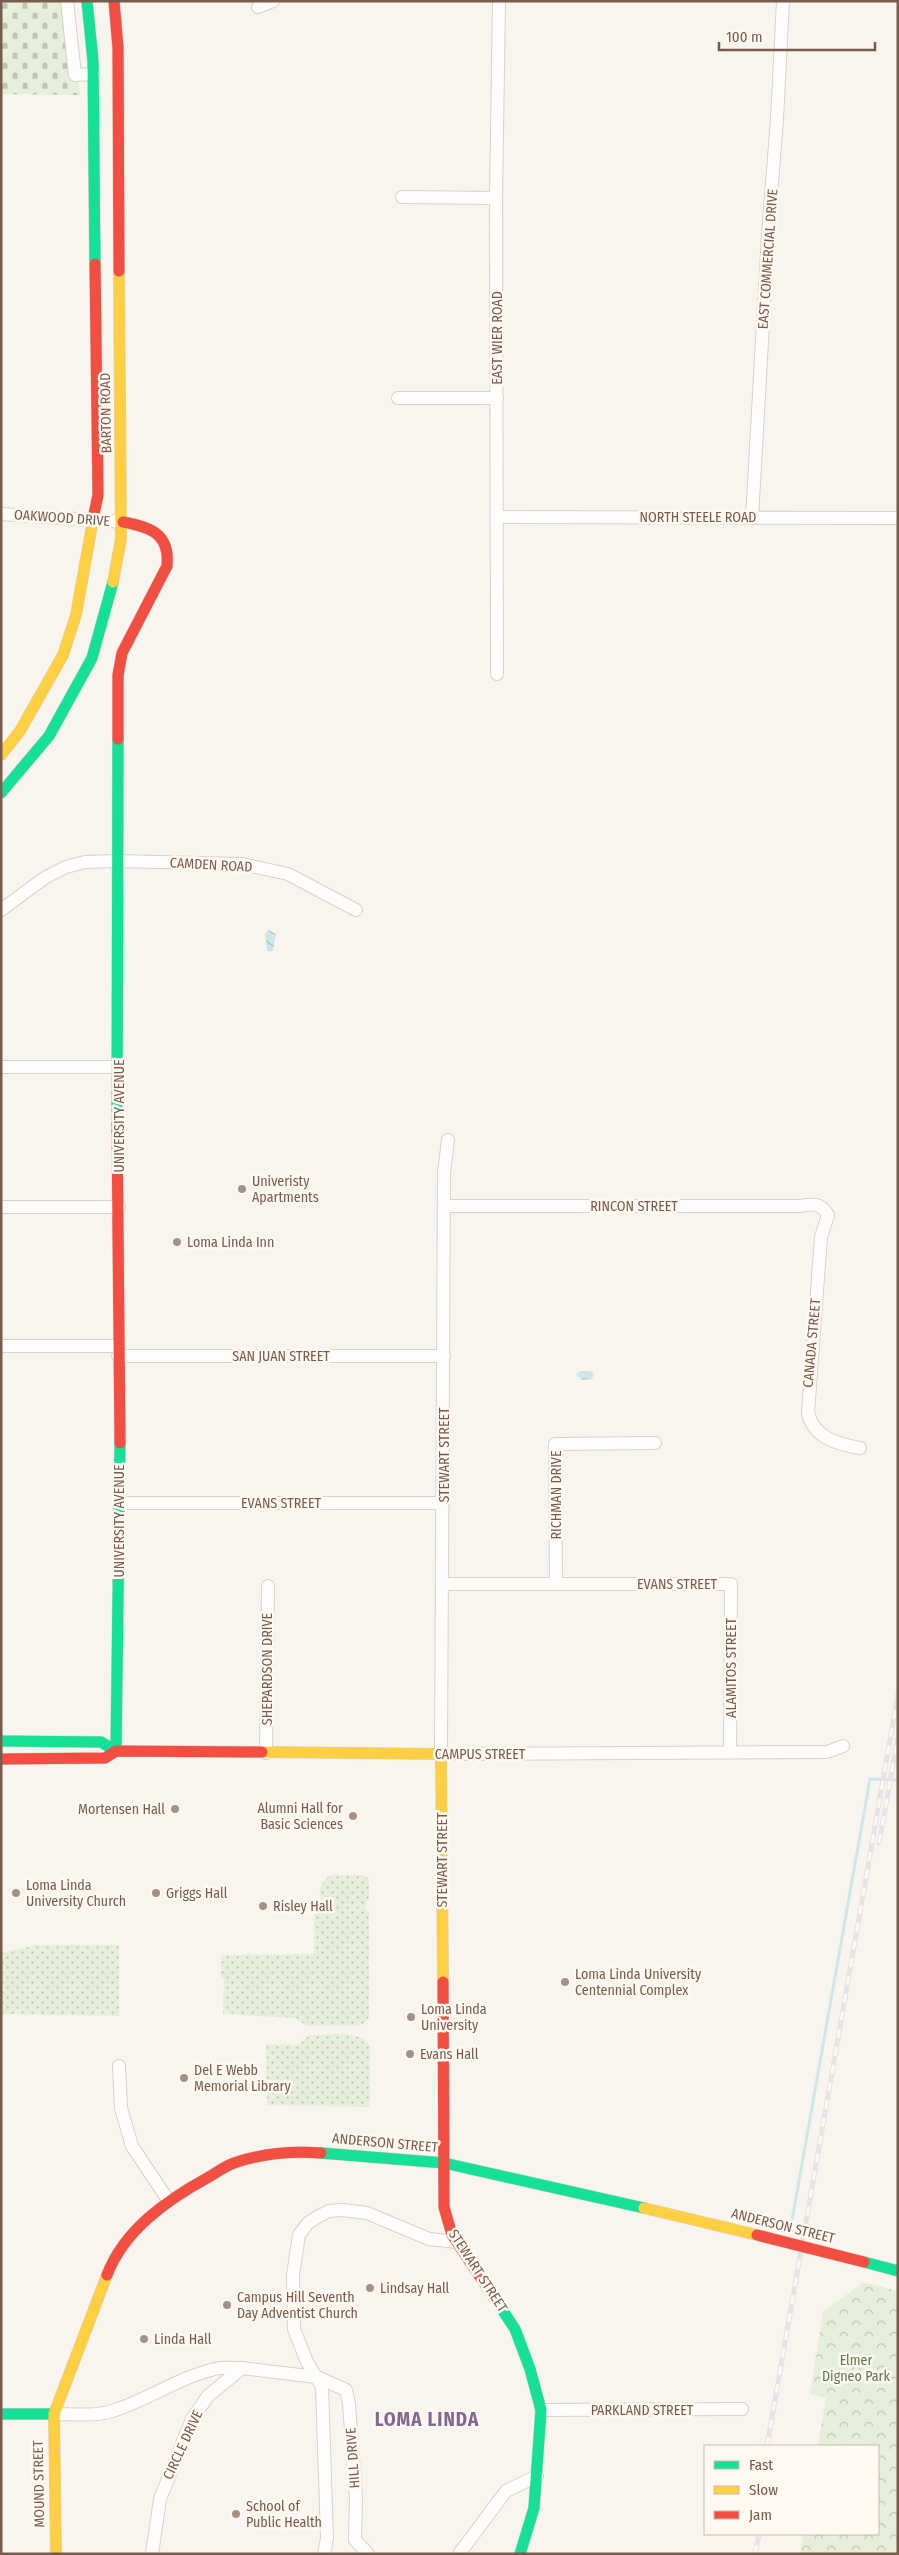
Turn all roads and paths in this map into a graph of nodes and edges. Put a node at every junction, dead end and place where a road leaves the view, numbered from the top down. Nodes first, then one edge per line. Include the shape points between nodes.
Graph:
1 (67, 1) edge
2 (87, 1) edge
3 (114, 1) edge
4 (273, 1) edge
5 (499, 1) edge
6 (782, 1) edge
7 (258, 7) dead end
8 (93, 74) junction
9 (402, 197) dead end
10 (496, 198) junction
11 (398, 398) dead end
12 (497, 398) junction
13 (1, 514) edge
14 (498, 517) junction
15 (752, 518) junction
16 (898, 518) edge
17 (95, 519) junction
18 (123, 522) junction
19 (498, 674) dead end
20 (1, 755) edge
21 (1, 793) edge
22 (117, 862) junction
23 (1, 910) edge
24 (356, 910) dead end
25 (1, 1067) edge
26 (119, 1067) junction
27 (448, 1140) dead end
28 (444, 1206) junction
29 (1, 1207) edge
30 (119, 1207) junction
31 (823, 1208) joint
32 (1, 1346) edge
33 (118, 1351) junction
34 (444, 1356) junction
35 (655, 1443) dead end
36 (860, 1448) dead end
37 (120, 1503) junction
38 (443, 1503) junction
39 (443, 1584) junction
40 (556, 1584) junction
41 (731, 1584) joint
42 (268, 1586) dead end
43 (1, 1741) edge
44 (843, 1746) dead end
45 (116, 1751) junction
46 (730, 1752) junction
47 (266, 1753) junction
48 (442, 1754) junction
49 (1, 1759) edge
50 (119, 2066) dead end
51 (444, 2163) junction
52 (168, 2200) junction
53 (457, 2242) junction
54 (898, 2271) edge
55 (242, 2368) junction
56 (317, 2377) junction
57 (742, 2409) dead end
58 (541, 2410) junction
59 (1, 2414) edge
60 (54, 2414) junction
61 (537, 2476) junction
62 (56, 2554) edge
63 (152, 2554) edge
64 (324, 2554) edge
65 (368, 2554) edge
66 (459, 2554) edge
67 (520, 2554) edge

1 - 8 street via 75,75
2 - 8 street, BARTON ROAD
3 - 18 street, BARTON ROAD via 118,48
4 - 7 street
5 - 10 street, EAST WIER ROAD
6 - 15 street, EAST COMMERCIAL DRIVE via 778,119
8 - 17 street, BARTON ROAD via 98,463
9 - 10 street
10 - 12 street, EAST WIER ROAD
11 - 12 street
12 - 14 street, EAST WIER ROAD
13 - 17 street, OAKWOOD DRIVE
14 - 15 street, NORTH STEELE ROAD
14 - 19 street, EAST WIER ROAD
15 - 16 street, NORTH STEELE ROAD
17 - 18 street, OAKWOOD DRIVE
17 - 20 street, BARTON ROAD via 76,615 63,655 20,731
18 - 21 street, BARTON ROAD via 112,589 92,658 48,736
18 - 22 street, UNIVERSITY AVENUE via 155,531 170,554 167,566 122,653 118,675
22 - 23 street, CAMDEN ROAD via 85,862 66,867 46,876
22 - 24 street, CAMDEN ROAD via 242,864 288,874
22 - 26 street, UNIVERSITY AVENUE
25 - 26 street
26 - 30 street, UNIVERSITY AVENUE
27 - 28 street, STEWART STREET
28 - 31 street, RINCON STREET via 815,1204
28 - 34 street, STEWART STREET
29 - 30 street
30 - 33 street, UNIVERSITY AVENUE
31 - 36 street, CANADA STREET via 828,1215 821,1238 808,1413 810,1423 824,1437
32 - 33 street, SAN JUAN STREET
33 - 34 street, SAN JUAN STREET
33 - 37 street, UNIVERSITY AVENUE
34 - 38 street, STEWART STREET
35 - 40 street, RICHMAN DRIVE via 555,1444
37 - 38 street, EVANS STREET
37 - 45 street, UNIVERSITY AVENUE
38 - 39 street, STEWART STREET
39 - 40 street, EVANS STREET
39 - 48 street, STEWART STREET
40 - 41 street, EVANS STREET
41 - 46 street, ALAMITOS STREET
42 - 47 street, SHEPARDSON DRIVE
43 - 45 street, CAMPUS STREET via 101,1742
44 - 46 street, CAMPUS STREET via 826,1752
45 - 47 street, CAMPUS STREET
45 - 49 street, CAMPUS STREET via 105,1758
46 - 48 street, CAMPUS STREET
47 - 48 street, CAMPUS STREET
48 - 51 street, STEWART STREET
50 - 52 street via 121,2108 132,2146
51 - 52 street, ANDERSON STREET via 285,2152 233,2163
51 - 53 street, STEWART STREET via 444,2207
51 - 54 street, ANDERSON STREET, bridge
52 - 60 street, ANDERSON STREET via 137,2228 111,2264
53 - 56 street via 429,2239 356,2211 329,2212 302,2228 293,2275 294,2329 307,2362
53 - 58 street, STEWART STREET via 515,2330
55 - 56 street
55 - 60 street via 216,2369 100,2414
55 - 63 street, CIRCLE DRIVE via 208,2396 192,2419 160,2499
56 - 64 street via 322,2387 327,2538
56 - 65 street, HILL DRIVE via 346,2390 355,2490 355,2540
57 - 58 street, PARKLAND STREET
58 - 61 street, STEWART STREET
59 - 60 street
60 - 62 street, MOUND STREET
61 - 66 street via 506,2490
61 - 67 street, STEWART STREET via 534,2508

